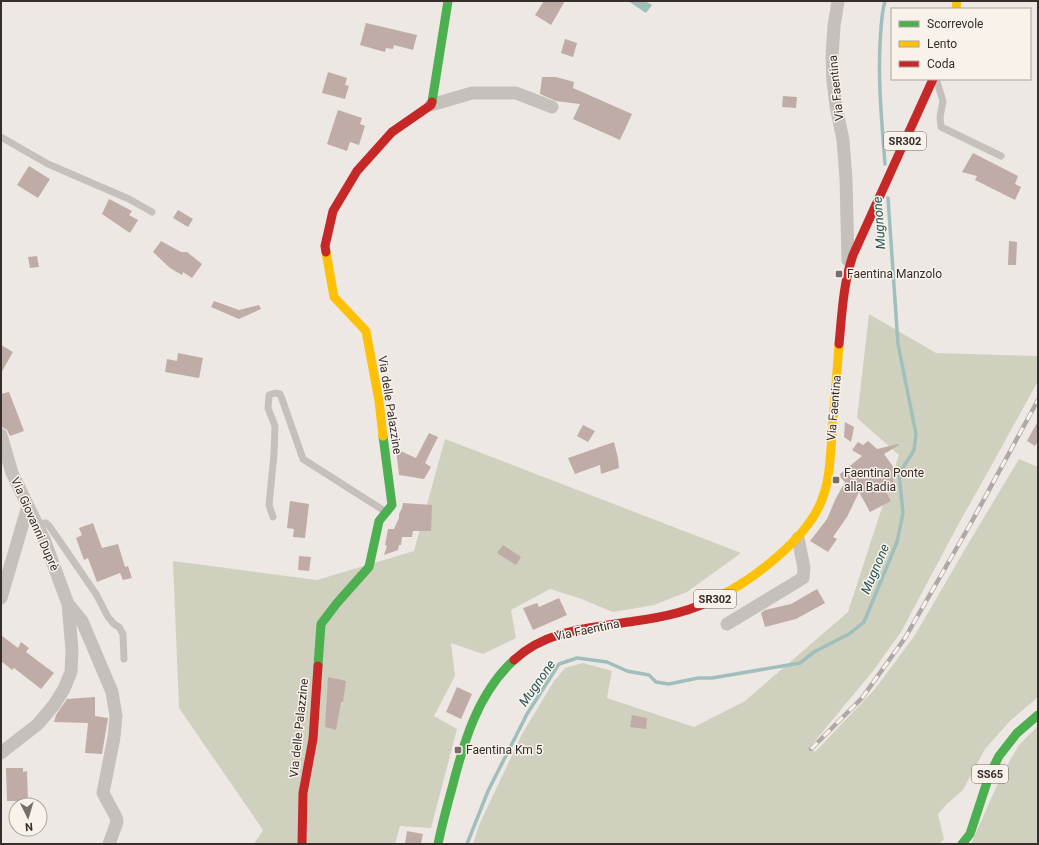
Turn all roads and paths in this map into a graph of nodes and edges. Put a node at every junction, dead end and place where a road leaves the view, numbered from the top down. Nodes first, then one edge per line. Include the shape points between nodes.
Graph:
1 (448, 1) edge
2 (838, 1) edge
3 (933, 80) edge
4 (936, 80) edge
5 (431, 105) junction
6 (552, 107) dead end
7 (1, 137) edge
8 (1001, 156) dead end
9 (152, 212) dead end
10 (848, 270) junction
11 (1, 435) edge
12 (28, 506) junction
13 (386, 512) junction
14 (273, 518) dead end
15 (36, 524) junction
16 (798, 538) junction
17 (1, 598) edge
18 (68, 604) junction
19 (727, 624) dead end
20 (124, 659) dead end
21 (1038, 715) edge
22 (1, 753) edge
23 (109, 844) edge
24 (302, 844) edge
25 (438, 844) edge
26 (962, 844) edge

1 - 5 main road
2 - 10 street, Via Faentina via 832,63 836,106 843,140
3 - 10 main road, Via Faentina / SR302
4 - 8 lane via 943,101 941,127
5 - 6 street via 472,93 516,93
5 - 13 main road, Via delle Palazzine via 392,132 357,171 333,211 325,246 334,297 366,331 390,483 392,505
7 - 9 lane via 48,164
10 - 16 main road, Via Faentina / SR302 via 843,300 827,483 820,506
11 - 12 street, Via Giovanni Duprè via 12,473
12 - 15 street, Via Giovanni Duprè
12 - 17 street
13 - 14 lane via 302,459 280,394 275,393 269,395 268,401 275,426 268,505
13 - 24 main road, Via delle Palazzine via 379,521 369,567 321,624 312,739 304,793
15 - 18 street, Via Giovanni Duprè
15 - 20 lane via 46,523 50,526 96,594 108,617 118,627 122,634
16 - 19 street via 804,568 803,578
16 - 25 main road, Via Faentina / SR302 via 762,568 710,602 656,617 561,634 539,641 508,664 494,681 473,718
18 - 22 street, Via Giovanni Duprè via 71,672 64,689 38,724
18 - 23 street via 82,621 112,692 116,716 103,793 117,822
21 - 26 main road, SS65 via 1017,733 999,756 989,776 970,834

